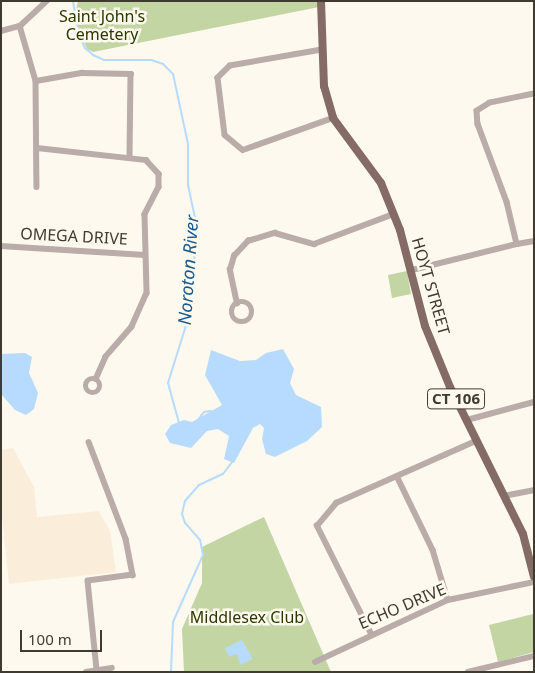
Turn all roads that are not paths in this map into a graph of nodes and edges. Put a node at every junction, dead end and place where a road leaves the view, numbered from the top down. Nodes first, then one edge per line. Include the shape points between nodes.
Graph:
1 (47, 1) edge
2 (321, 1) edge
3 (20, 26) junction
4 (1, 32) edge
5 (322, 50) junction
6 (36, 81) junction
7 (534, 94) edge
8 (333, 118) junction
9 (37, 148) junction
10 (130, 157) junction
11 (37, 187) dead end
12 (394, 214) junction
13 (534, 241) edge
14 (518, 244) junction
15 (1, 246) edge
16 (145, 254) junction
17 (412, 270) junction
18 (237, 304) dead end
19 (96, 379) dead end
20 (534, 402) edge
21 (467, 420) junction
22 (476, 441) junction
23 (89, 442) dead end
24 (397, 476) junction
25 (534, 490) edge
26 (504, 496) junction
27 (534, 577) edge
28 (534, 582) edge
29 (448, 600) junction
30 (370, 634) junction
31 (534, 656) edge
32 (315, 662) dead end
33 (112, 668) dead end
34 (97, 670) junction
35 (86, 672) edge
36 (468, 672) edge

1 - 3 street
2 - 5 main road, HOYT STREET / CT 106
3 - 4 street
3 - 6 street
5 - 8 main road, HOYT STREET / CT 106 via 324,86
5 - 8 street via 230,66 218,78 225,135 243,150
6 - 9 street
6 - 10 street via 82,73 131,74
7 - 14 street via 490,103 477,111 478,124 507,202
8 - 12 main road, HOYT STREET / CT 106 via 382,183
9 - 10 street, OMEGA DRIVE
9 - 11 street
10 - 16 street, OMEGA DRIVE via 146,160 159,174 159,187 145,215
12 - 17 main road, HOYT STREET / CT 106
12 - 18 street via 314,244 275,233 248,241 234,256 230,270
13 - 14 street
14 - 17 street
15 - 16 street, OMEGA DRIVE
16 - 19 street, OMEGA DRIVE via 147,293 132,327 106,357
17 - 21 main road, HOYT STREET / CT 106 via 425,326
20 - 21 street
21 - 22 main road, HOYT STREET / CT 106
22 - 24 street
22 - 26 main road, HOYT STREET / CT 106
23 - 34 street via 126,539 133,575 88,581
24 - 29 street via 433,550
24 - 30 street via 336,503 317,526
25 - 26 street
26 - 27 main road, HOYT STREET / CT 106 via 523,534
28 - 29 street, ECHO DRIVE
29 - 30 street, ECHO DRIVE
30 - 32 street, ECHO DRIVE
31 - 36 street
33 - 34 street
34 - 35 street

